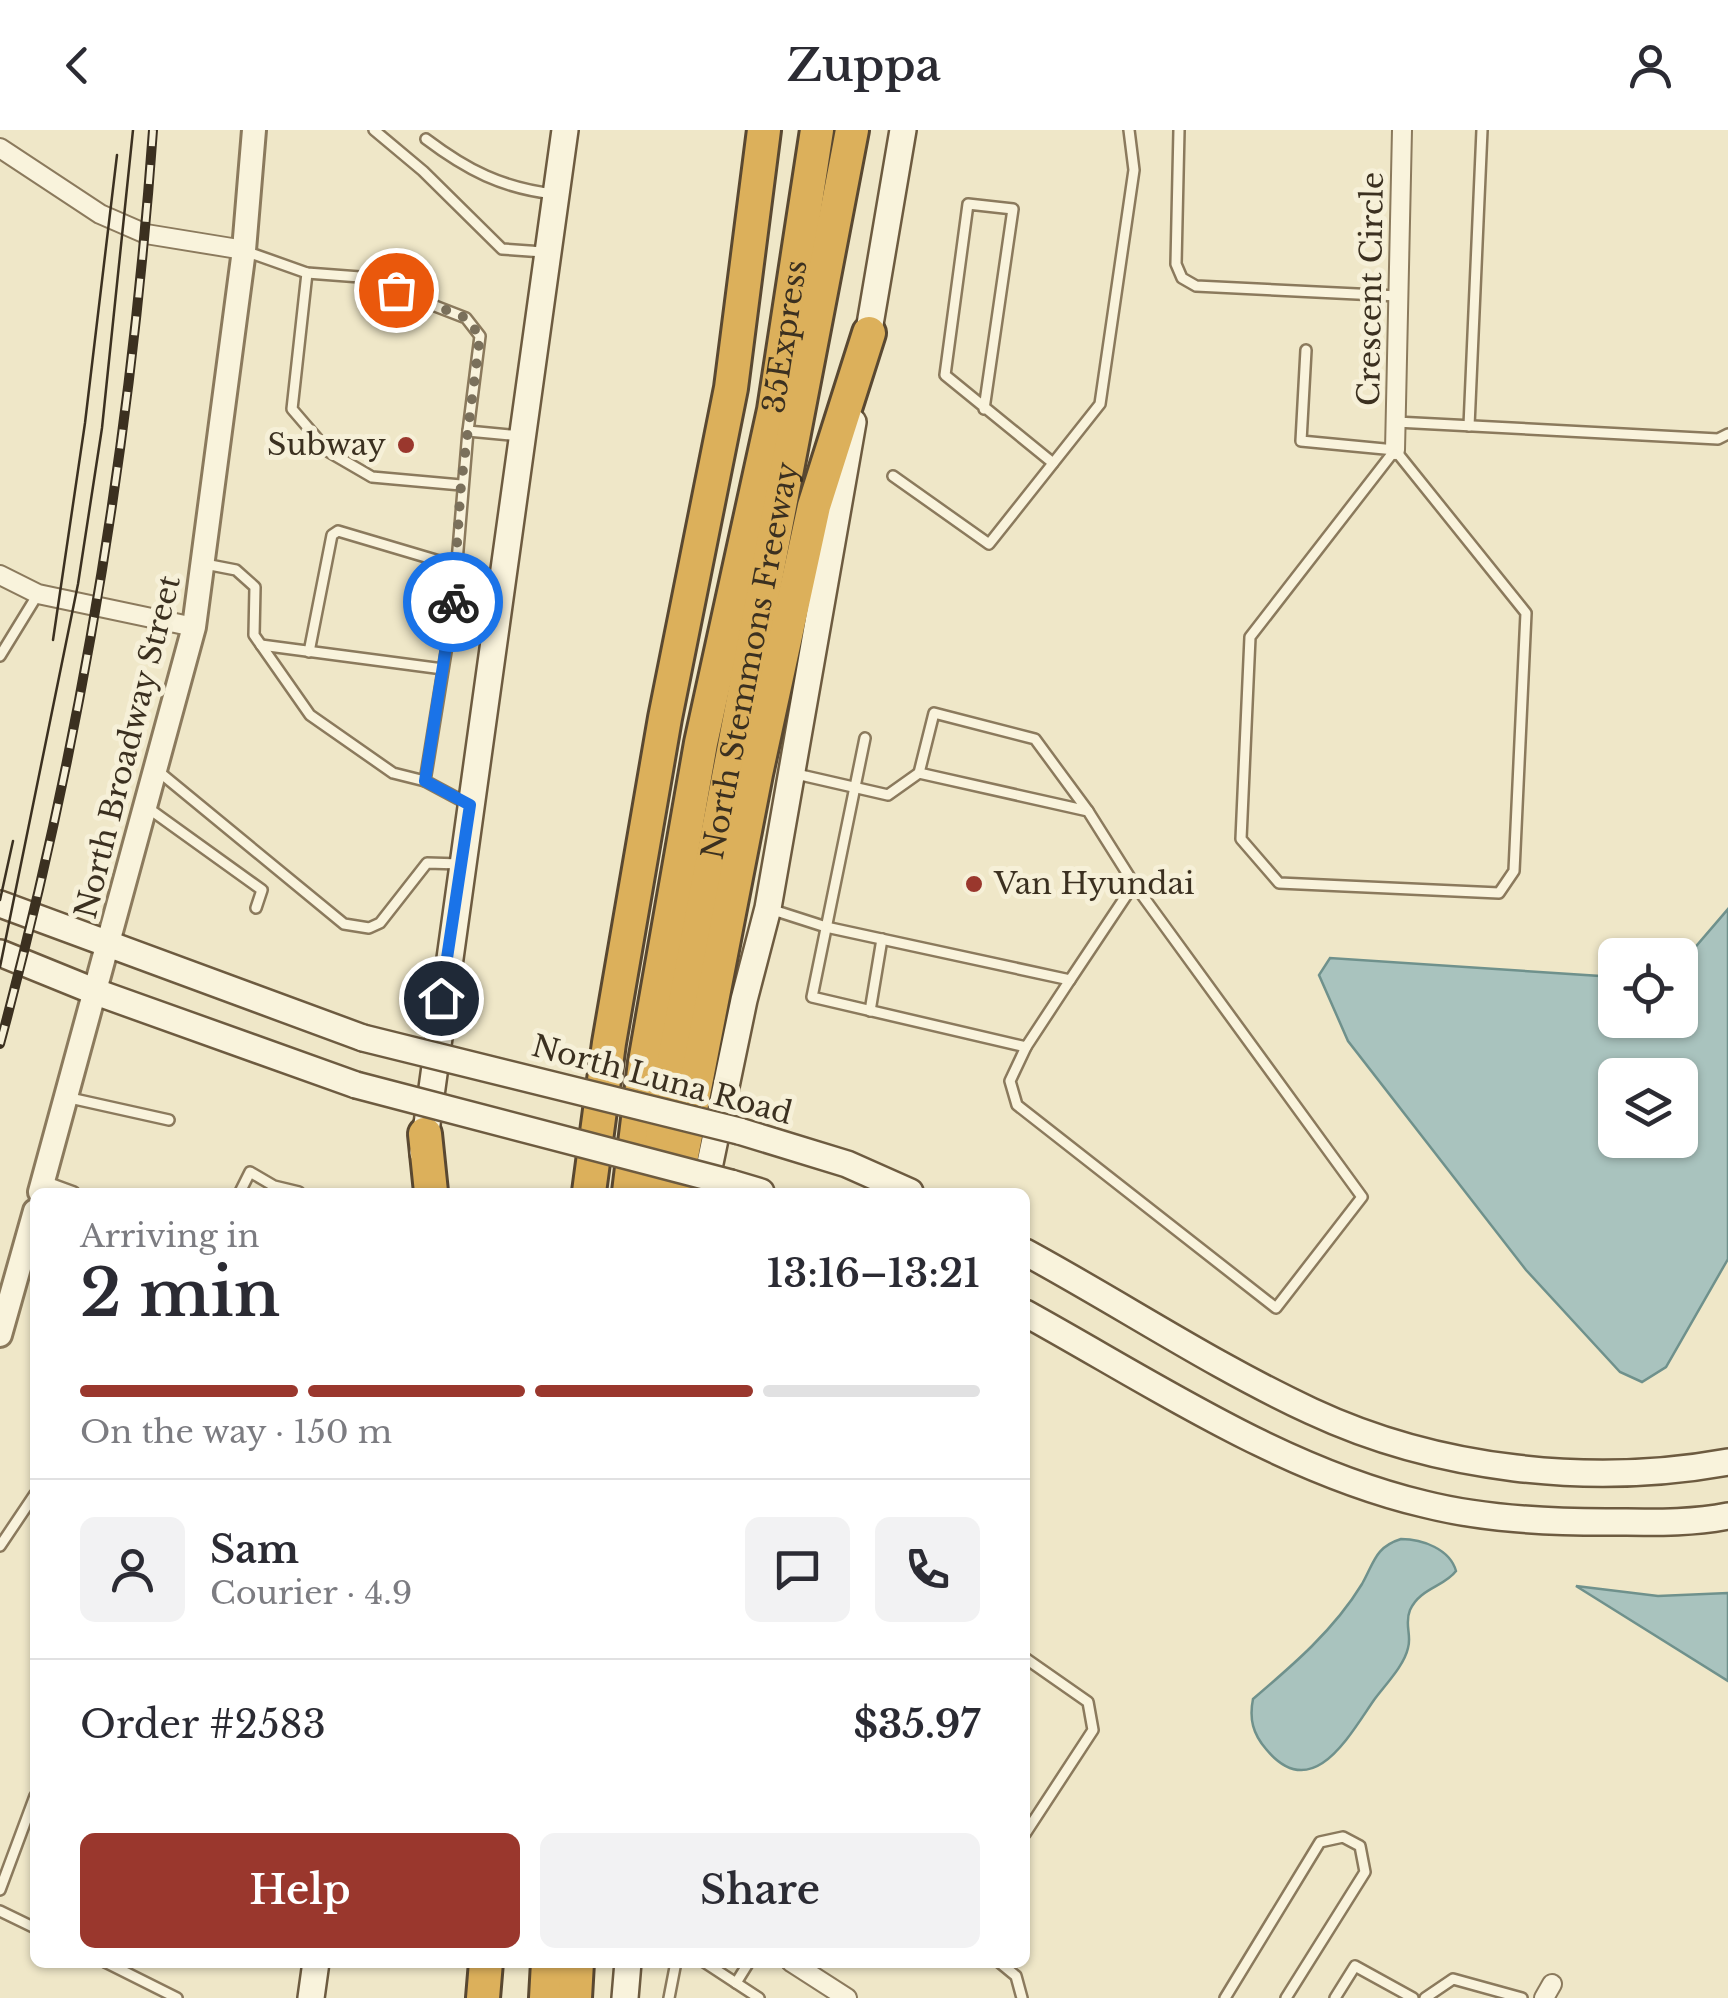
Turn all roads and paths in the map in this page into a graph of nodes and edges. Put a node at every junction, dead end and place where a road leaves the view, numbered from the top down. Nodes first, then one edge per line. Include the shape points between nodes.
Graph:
1 (254, 130) edge
2 (374, 130) edge
3 (564, 130) edge
4 (764, 130) edge
5 (816, 130) edge
6 (852, 130) edge
7 (903, 130) edge
8 (1129, 130) edge
9 (1178, 130) edge
10 (1402, 130) edge
11 (1482, 130) edge
12 (426, 139) dead end
13 (0, 148) edge
14 (557, 194) junction
15 (244, 250) junction
16 (548, 252) junction
17 (306, 273) junction
18 (1398, 296) junction
19 (869, 333) junction
20 (1306, 350) dead end
21 (984, 410) junction
22 (1396, 422) junction
23 (1468, 426) junction
24 (468, 430) junction
25 (1728, 434) edge
26 (524, 436) junction
27 (1395, 450) junction
28 (1053, 463) junction
29 (893, 476) dead end
30 (461, 485) junction
31 (204, 564) junction
32 (456, 566) junction
33 (0, 575) edge
34 (38, 594) junction
35 (194, 627) junction
36 (261, 645) junction
37 (309, 652) junction
38 (0, 656) edge
39 (443, 669) junction
40 (865, 738) dead end
41 (158, 770) junction
42 (792, 773) junction
43 (919, 773) junction
44 (425, 781) junction
45 (854, 788) junction
46 (470, 805) junction
47 (148, 808) junction
48 (1088, 812) junction
49 (464, 864) junction
50 (1134, 884) junction
51 (0, 904) edge
52 (256, 908) dead end
53 (768, 908) junction
54 (826, 927) junction
55 (882, 939) junction
56 (108, 947) junction
57 (0, 952) edge
58 (1070, 980) junction
59 (96, 992) junction
60 (870, 1011) junction
61 (1026, 1048) junction
62 (65, 1096) junction
63 (169, 1120) dead end
64 (425, 1134) junction
65 (42, 1186) edge
66 (242, 1188) edge
67 (282, 1188) edge
68 (418, 1188) edge
69 (431, 1188) edge
70 (590, 1188) edge
71 (629, 1188) edge
72 (655, 1188) edge
73 (676, 1188) edge
74 (705, 1188) edge
75 (746, 1188) edge
76 (901, 1188) edge
77 (30, 1229) edge
78 (1030, 1255) edge
79 (1030, 1316) edge
80 (0, 1335) edge
81 (1728, 1462) edge
82 (30, 1501) edge
83 (1728, 1516) edge
84 (0, 1546) edge
85 (1030, 1661) edge
86 (30, 1809) edge
87 (1030, 1826) edge
88 (0, 1890) edge
89 (0, 1911) edge
90 (30, 1926) edge
91 (117, 1968) edge
92 (315, 1968) edge
93 (486, 1968) edge
94 (548, 1968) edge
95 (577, 1968) edge
96 (628, 1968) edge
97 (675, 1968) edge
98 (713, 1968) edge
99 (745, 1968) edge
100 (800, 1968) edge
101 (1006, 1968) edge
102 (736, 1983) junction
103 (177, 1998) edge
104 (311, 1998) edge
105 (483, 1998) edge
106 (546, 1998) edge
107 (575, 1998) edge
108 (626, 1998) edge
109 (668, 1998) edge
110 (760, 1998) edge
111 (847, 1998) edge
112 (1022, 1998) edge
113 (1225, 1998) edge
114 (1286, 1998) edge
115 (1335, 1998) edge
116 (1414, 1998) edge
117 (1426, 1998) edge
118 (1522, 1998) edge

1 - 15 street, North Broadway Street
2 - 16 lane via 502,249
3 - 14 main road
4 - 70 highway via 731,388 665,718
5 - 71 highway, 35Express via 774,410 698,762
6 - 72 highway, North Stemmons Freeway
7 - 19 main road
8 - 28 lane via 1134,170 1100,404
9 - 18 lane via 1176,264 1182,278 1196,286
10 - 18 street, Crescent Circle
11 - 23 lane
12 - 14 lane via 470,172 518,190
13 - 15 street via 100,214 146,234
14 - 16 main road
15 - 17 lane
15 - 31 street, North Broadway Street
16 - 26 main road
17 - 24 lane via 360,276 466,318 480,336
17 - 30 lane via 292,408 329,452 372,476
18 - 22 street, Crescent Circle
19 - 42 main road
19 - 73 highway via 814,506
20 - 27 lane via 1301,441
21 - 21 lane via 945,375 968,204 1013,209
21 - 28 lane
22 - 23 lane
22 - 27 street, Crescent Circle
23 - 25 lane via 1718,439
24 - 26 lane
24 - 30 lane
26 - 46 main road
27 - 27 lane via 1250,637 1241,839 1279,883 1498,894 1514,872 1526,613
28 - 29 lane via 989,544
30 - 32 lane
31 - 35 street, North Broadway Street
31 - 36 lane via 236,570 255,588 254,635
32 - 37 lane via 338,531
32 - 39 lane
33 - 34 street
34 - 35 street
34 - 38 lane
35 - 41 street, North Broadway Street
36 - 37 lane
36 - 44 lane via 310,715 393,773
37 - 39 lane
39 - 44 lane
40 - 45 lane
41 - 47 street, North Broadway Street
41 - 49 lane via 344,924 380,923 427,862
42 - 45 lane
42 - 53 main road
43 - 45 lane via 888,796
43 - 48 lane
43 - 48 lane via 934,713 1035,739
44 - 46 lane
45 - 54 lane
46 - 49 main road
47 - 52 lane via 262,890
47 - 56 street, North Broadway Street
48 - 50 lane
49 - 64 main road
50 - 58 lane
50 - 61 lane via 1362,1197 1276,1308 1017,1106 1010,1082
51 - 56 main road, North Luna Road
53 - 54 lane
53 - 74 main road
54 - 55 lane
54 - 60 lane via 812,997
55 - 58 lane
55 - 60 lane
56 - 59 street, North Broadway Street
56 - 76 main road, North Luna Road, bridge via 363,1038 739,1132 847,1164
57 - 59 main road
58 - 61 lane
59 - 62 street, North Broadway Street
59 - 75 main road, bridge via 356,1085
60 - 61 lane
62 - 63 lane
62 - 65 street, North Broadway Street
64 - 68 main road
64 - 69 highway
66 - 67 lane via 250,1172
77 - 80 street
78 - 81 main road via 1314,1413 1412,1448 1585,1474
79 - 83 main road via 1186,1405 1321,1468 1424,1504 1540,1522 1697,1522
82 - 84 lane
85 - 87 lane via 1088,1702 1093,1730
86 - 88 lane
89 - 90 lane
91 - 103 lane
92 - 104 main road
93 - 105 highway
94 - 106 highway
95 - 107 highway
96 - 108 main road
97 - 109 lane
98 - 102 lane
99 - 102 lane
100 - 111 street
101 - 112 lane
102 - 110 lane
113 - 114 lane via 1320,1842 1343,1836 1360,1846 1365,1872
115 - 116 lane via 1355,1966
117 - 118 lane via 1453,1979

